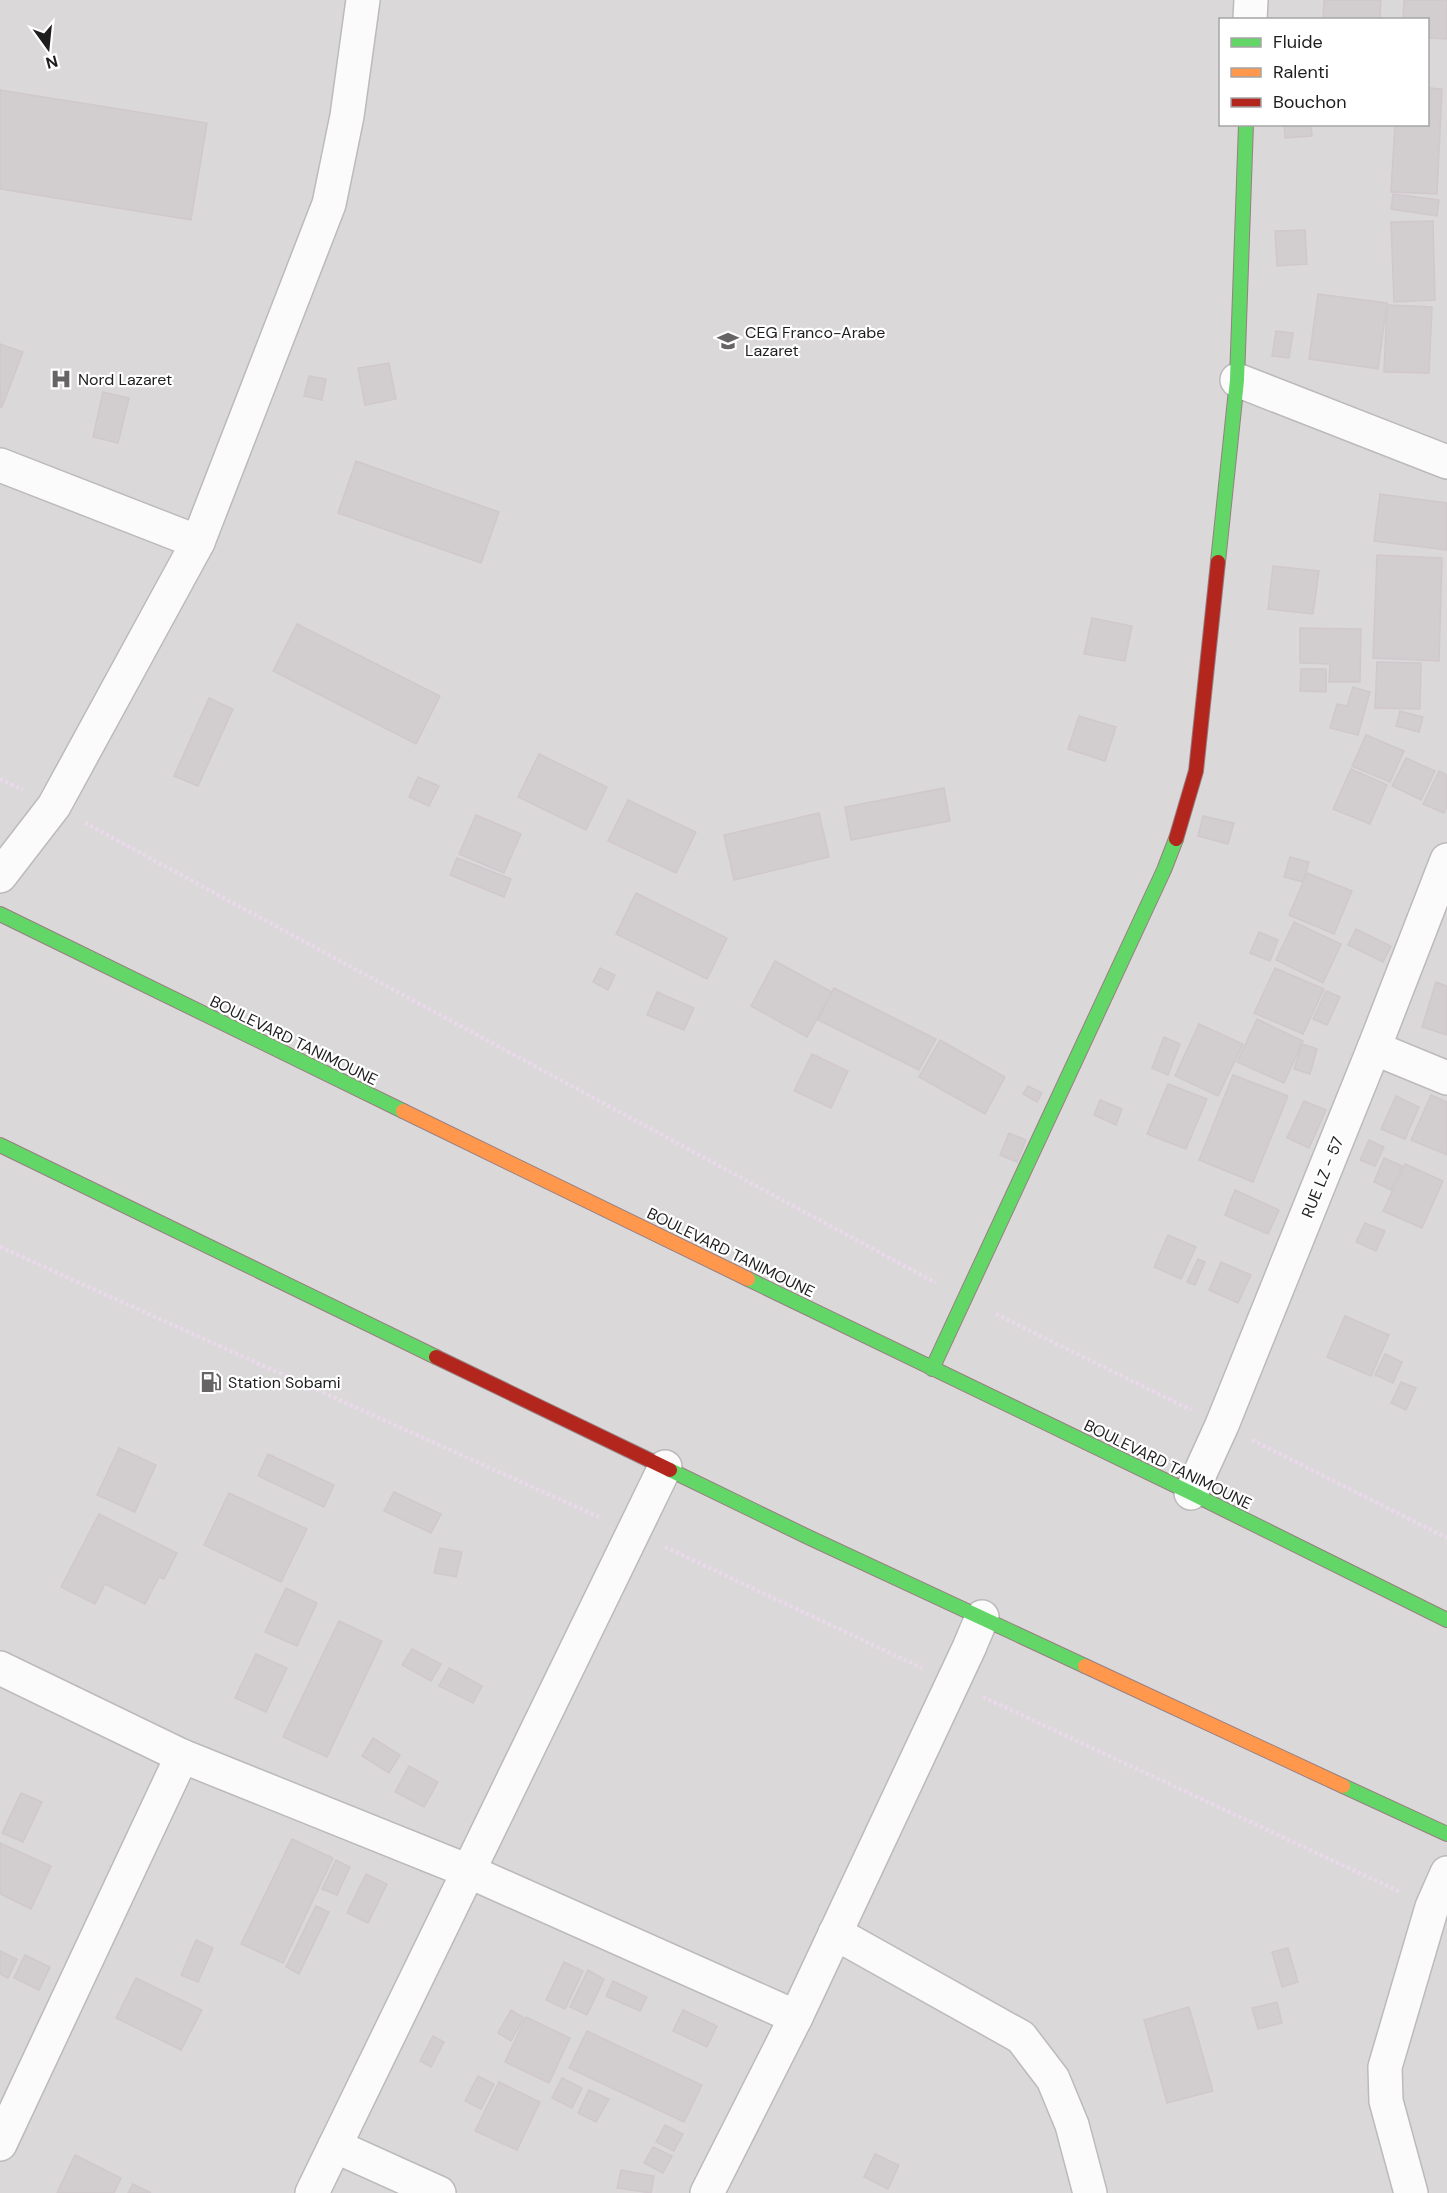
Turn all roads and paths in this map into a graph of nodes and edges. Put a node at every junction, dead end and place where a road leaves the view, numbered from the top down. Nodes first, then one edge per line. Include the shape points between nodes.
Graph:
1 (363, 0) edge
2 (1251, 0) edge
3 (1250, 18) edge
4 (1246, 126) edge
5 (1237, 380) junction
6 (1447, 462) edge
7 (0, 465) edge
8 (198, 542) junction
9 (0, 779) edge
10 (54, 806) junction
11 (1447, 860) edge
12 (0, 876) edge
13 (0, 914) edge
14 (1374, 1048) junction
15 (1447, 1078) edge
16 (0, 1145) edge
17 (0, 1247) edge
18 (966, 1299) junction
19 (932, 1369) junction
20 (1222, 1425) junction
21 (665, 1467) junction
22 (1191, 1493) junction
23 (634, 1533) junction
24 (1447, 1538) edge
25 (982, 1617) junction
26 (1447, 1620) edge
27 (0, 1668) edge
28 (953, 1683) junction
29 (182, 1756) junction
30 (1447, 1834) edge
31 (468, 1871) junction
32 (1447, 1873) edge
33 (1432, 1907) junction
34 (835, 1933) junction
35 (796, 2017) junction
36 (0, 2145) edge
37 (335, 2146) junction
38 (312, 2193) edge
39 (439, 2193) edge
40 (707, 2193) edge
41 (1090, 2193) edge
42 (1411, 2193) edge

1 - 8 street via 347,116 329,204
2 - 3 street
4 - 5 main road
5 - 6 street
5 - 18 main road via 1196,771 1183,820 1164,870
7 - 8 street
8 - 10 street
9 - 10 path
10 - 12 street
10 - 18 path
11 - 14 street, RUE LZ - 57
13 - 19 main road, BOULEVARD TANIMOUNE
14 - 15 street
14 - 20 street, RUE LZ - 57
16 - 21 main road
17 - 23 path
18 - 19 main road
18 - 20 path
19 - 22 main road, BOULEVARD TANIMOUNE
20 - 22 street, RUE LZ - 57
20 - 24 path
21 - 23 street
21 - 25 main road
22 - 26 main road, BOULEVARD TANIMOUNE
23 - 28 path
23 - 31 street
25 - 28 street
25 - 30 main road
27 - 29 street
28 - 33 path
28 - 34 street
29 - 31 street
29 - 36 street
31 - 35 street
31 - 37 street
32 - 33 street
33 - 42 street via 1385,2067 1386,2101
34 - 35 street
34 - 41 street via 1020,2037 1053,2079 1072,2125
35 - 40 street
37 - 38 street
37 - 39 street

